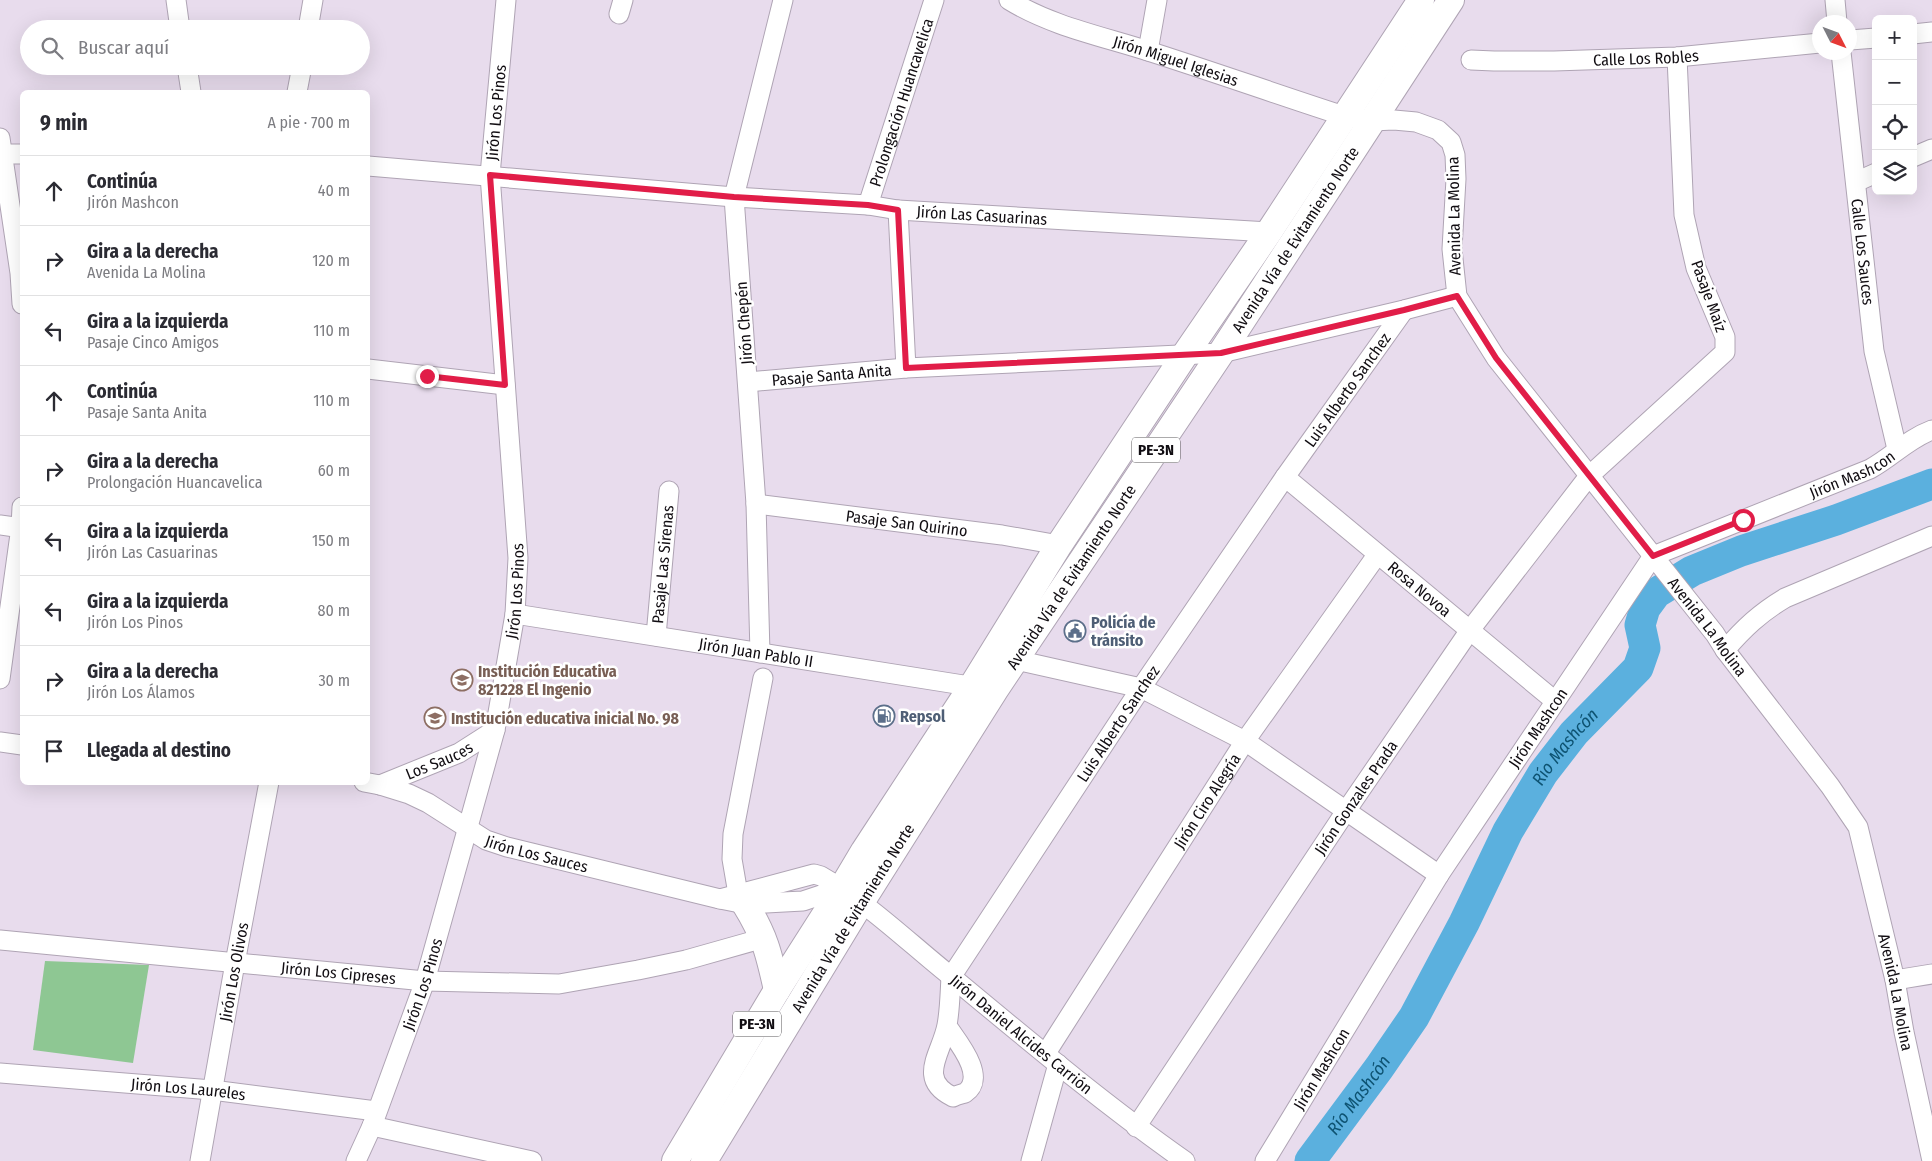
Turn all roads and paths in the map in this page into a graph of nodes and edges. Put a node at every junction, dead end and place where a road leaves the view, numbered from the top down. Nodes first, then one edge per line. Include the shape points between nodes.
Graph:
1 (176, 0) edge
2 (314, 0) edge
3 (506, 0) edge
4 (783, 0) edge
5 (934, 0) edge
6 (1009, 0) edge
7 (1157, 0) edge
8 (1421, 0) edge
9 (1451, 0) edge
10 (1835, 0) edge
11 (1837, 15) edge
12 (179, 20) edge
13 (310, 20) edge
14 (1932, 32) edge
15 (1917, 34) edge
16 (1872, 38) edge
17 (1857, 39) edge
18 (1812, 44) edge
19 (1148, 51) junction
20 (1676, 57) junction
21 (1471, 60) dead end
22 (1842, 60) edge
23 (188, 75) edge
24 (300, 75) edge
25 (191, 90) edge
26 (297, 90) edge
27 (1344, 116) junction
28 (1372, 121) junction
29 (1, 149) edge
30 (1932, 149) edge
31 (20, 154) edge
32 (1917, 155) edge
33 (370, 166) edge
34 (490, 175) junction
35 (1872, 175) edge
36 (1856, 182) junction
37 (734, 197) junction
38 (868, 205) junction
39 (898, 210) junction
40 (1269, 232) junction
41 (20, 273) edge
42 (1457, 296) junction
43 (1404, 310) junction
44 (1221, 353) junction
45 (1184, 356) junction
46 (906, 368) junction
47 (370, 369) edge
48 (748, 382) junction
49 (505, 385) junction
50 (1932, 430) edge
51 (1897, 449) junction
52 (1589, 476) junction
53 (1285, 477) junction
54 (669, 491) dead end
55 (756, 504) junction
56 (0, 525) edge
57 (20, 527) edge
58 (1932, 536) edge
59 (20, 541) edge
60 (1059, 545) junction
61 (1377, 555) junction
62 (1659, 563) junction
63 (515, 614) junction
64 (1470, 630) junction
65 (656, 636) junction
66 (1720, 642) junction
67 (760, 652) junction
68 (1016, 660) junction
69 (763, 678) dead end
70 (0, 679) edge
71 (983, 688) junction
72 (1140, 688) junction
73 (1555, 701) junction
74 (495, 730) junction
75 (1245, 741) junction
76 (0, 742) edge
77 (20, 745) edge
78 (372, 784) edge
79 (268, 785) edge
80 (1346, 811) junction
81 (466, 828) junction
82 (1438, 875) junction
83 (852, 895) junction
84 (734, 899) junction
85 (764, 938) junction
86 (0, 940) edge
87 (234, 963) junction
88 (1932, 974) edge
89 (952, 977) junction
90 (1895, 980) junction
91 (425, 981) junction
92 (777, 990) junction
93 (947, 1026) dead end
94 (1052, 1059) junction
95 (0, 1073) edge
96 (212, 1090) junction
97 (721, 1108) junction
98 (374, 1119) junction
99 (1136, 1126) junction
100 (200, 1161) edge
101 (356, 1161) edge
102 (532, 1161) edge
103 (676, 1161) edge
104 (704, 1161) edge
105 (1031, 1161) edge
106 (1186, 1161) edge
107 (1265, 1161) edge
108 (1932, 1161) edge

1 - 12 street
2 - 13 street
3 - 34 street, Jirón Los Pinos
4 - 37 street, Jirón Chepén
5 - 38 street, Prolongación Huancavelica
6 - 19 street, Jirón Miguel Iglesias via 1027,11 1087,34
7 - 19 street
8 - 27 highway, Avenida Vía de Evitamiento Norte / PE-3N
9 - 28 highway, Avenida Vía de Evitamiento Norte / PE-3N
10 - 11 street
14 - 15 street
16 - 17 street
18 - 20 street, Calle Los Robles
19 - 27 street, Jirón Miguel Iglesias
20 - 21 street, Calle Los Robles
20 - 52 street, Pasaje Maíz via 1684,215 1696,268 1724,337 1725,352
22 - 36 street, Calle Los Sauces
23 - 25 street
24 - 26 street
27 - 28 street, Avenida La Molina
27 - 40 highway, Avenida Vía de Evitamiento Norte / PE-3N
28 - 42 street, Avenida La Molina via 1416,122 1438,130 1451,142 1456,178 1452,249
28 - 44 highway, Avenida Vía de Evitamiento Norte / PE-3N
29 - 31 street
29 - 41 street
30 - 32 street
33 - 34 street, Jirón Las Casuarinas
34 - 37 street, Jirón Las Casuarinas
34 - 49 street, Jirón Los Pinos
35 - 36 street
36 - 51 street, Calle Los Sauces via 1874,351
37 - 38 street, Jirón Las Casuarinas
37 - 48 street, Jirón Chepén
38 - 39 street, Jirón Las Casuarinas
39 - 40 street, Jirón Las Casuarinas
39 - 46 street
40 - 45 highway, Avenida Vía de Evitamiento Norte / PE-3N
42 - 43 street, Pasaje Santa Anita
42 - 52 street, Avenida La Molina via 1496,358
43 - 44 street, Pasaje Santa Anita
43 - 53 street, Luis Alberto Sanchez
44 - 45 street, Pasaje Santa Anita
44 - 68 highway, Avenida Vía de Evitamiento Norte / PE-3N
45 - 46 street, Pasaje Santa Anita
45 - 60 highway, Avenida Vía de Evitamiento Norte / PE-3N
46 - 48 street, Pasaje Santa Anita
47 - 49 street
48 - 55 street, Jirón Chepén
49 - 63 street, Jirón Los Pinos via 518,558
50 - 51 street, Jirón Mashcon
51 - 62 street, Jirón Mashcon via 1870,469
52 - 62 street, Avenida La Molina
52 - 64 street, Jirón Gonzales Prada
53 - 61 street, Rosa Novoa
53 - 72 street, Luis Alberto Sanchez
54 - 65 street, Pasaje Las Sirenas
55 - 60 street, Pasaje San Quirino
55 - 67 street, Jirón Chepén
56 - 57 street
58 - 66 street via 1785,598
59 - 70 street
60 - 71 highway, Avenida Vía de Evitamiento Norte / PE-3N
61 - 64 street, Rosa Novoa
61 - 75 street, Jirón Ciro Alegría
62 - 66 street, Avenida La Molina
62 - 73 street, Jirón Mashcon
63 - 65 street, Jirón Juan Pablo II
63 - 74 street, Jirón Los Pinos
64 - 73 street, Rosa Novoa
64 - 80 street, Jirón Gonzales Prada
65 - 67 street, Jirón Juan Pablo II
66 - 90 street, Avenida La Molina via 1858,827
67 - 71 street, Jirón Juan Pablo II
68 - 71 highway, Avenida Vía de Evitamiento Norte / PE-3N
68 - 72 street
69 - 84 street via 733,834
71 - 83 highway, Avenida Vía de Evitamiento Norte / PE-3N via 864,851
72 - 75 street
72 - 89 street, Luis Alberto Sanchez
73 - 82 street, Jirón Mashcon
74 - 78 street, Los Sauces via 459,753
74 - 81 street, Jirón Los Pinos
75 - 80 street
75 - 94 street, Jirón Ciro Alegría
76 - 77 street
78 - 81 street, Jirón Los Sauces via 409,794
79 - 87 street, Jirón Los Olivos
80 - 82 street
80 - 99 street, Jirón Gonzales Prada
81 - 84 street, Jirón Los Sauces via 507,847
81 - 91 street, Jirón Los Pinos
82 - 107 street, Jirón Mashcon
83 - 84 street, Jirón Los Sauces via 814,874
83 - 89 street, Jirón Daniel Alcides Carrión
83 - 92 highway, Avenida Vía de Evitamiento Norte / PE-3N
83 - 97 highway, Avenida Vía de Evitamiento Norte / PE-3N
84 - 85 highway via 758,925
85 - 91 street, Jirón Los Cipreses via 686,960 559,984
85 - 92 highway
86 - 87 street, Jirón Los Cipreses
87 - 91 street, Jirón Los Cipreses
87 - 96 street, Jirón Los Olivos
88 - 90 street
89 - 93 street, Luis Alberto Sanchez
89 - 94 street, Jirón Daniel Alcides Carrión
90 - 108 street, Avenida La Molina
91 - 98 street, Jirón Los Pinos
92 - 97 highway, Avenida Vía de Evitamiento Norte / PE-3N
94 - 99 street, Jirón Daniel Alcides Carrión
94 - 105 street, Jirón Ciro Alegría
95 - 96 street, Jirón Los Laureles
96 - 98 street, Jirón Los Laureles
96 - 100 street, Jirón Los Olivos
97 - 103 highway, Avenida Vía de Evitamiento Norte / PE-3N
97 - 104 highway, Avenida Vía de Evitamiento Norte / PE-3N
98 - 101 street, Jirón Los Pinos
98 - 102 street, Jirón Los Laureles
99 - 106 street, Jirón Daniel Alcides Carrión

